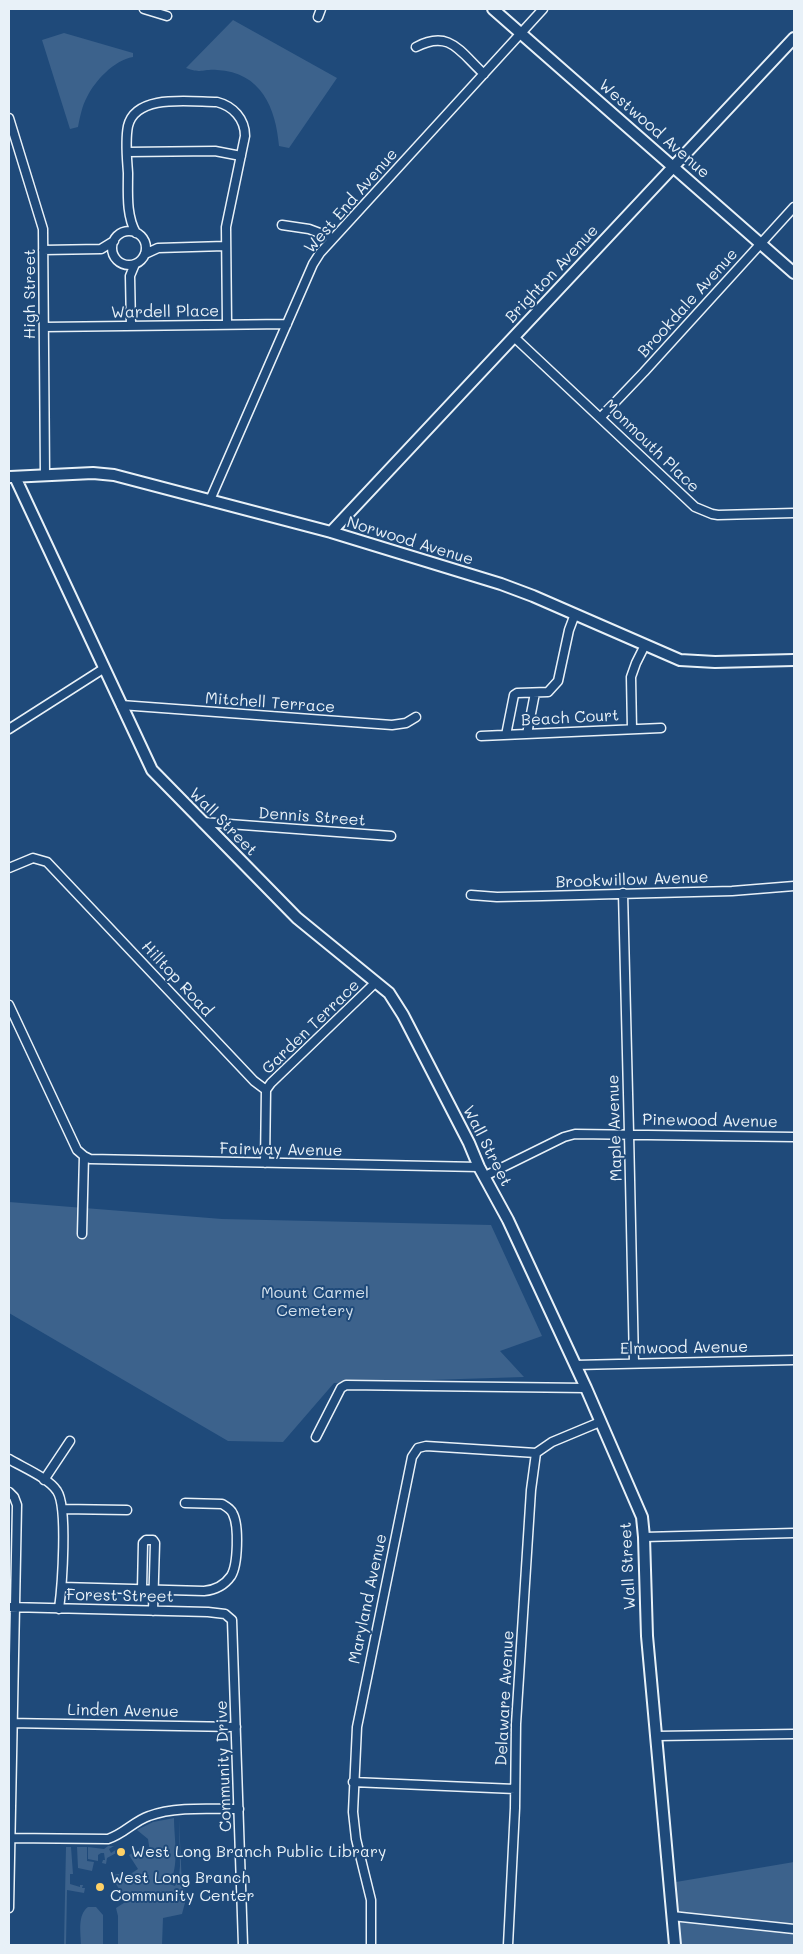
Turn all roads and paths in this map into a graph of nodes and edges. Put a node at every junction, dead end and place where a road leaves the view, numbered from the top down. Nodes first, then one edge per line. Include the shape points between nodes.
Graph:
1 (144, 9) edge
2 (321, 9) edge
3 (493, 9) edge
4 (543, 9) edge
5 (167, 16) dead end
6 (318, 17) dead end
7 (520, 33) junction
8 (794, 38) edge
9 (416, 48) dead end
10 (484, 74) junction
11 (9, 118) edge
12 (10, 127) edge
13 (127, 152) junction
14 (241, 156) junction
15 (674, 167) junction
16 (794, 207) edge
17 (129, 220) junction
18 (282, 225) dead end
19 (122, 233) junction
20 (136, 233) junction
21 (333, 238) junction
22 (114, 241) junction
23 (144, 242) junction
24 (761, 243) junction
25 (225, 246) junction
26 (158, 248) junction
27 (101, 249) junction
28 (43, 250) junction
29 (145, 254) junction
30 (114, 255) junction
31 (123, 264) junction
32 (135, 264) junction
33 (794, 273) edge
34 (130, 276) junction
35 (227, 324) junction
36 (287, 324) junction
37 (131, 326) junction
38 (44, 327) junction
39 (514, 337) junction
40 (601, 417) junction
41 (45, 475) junction
42 (12, 477) edge
43 (210, 500) junction
44 (794, 513) edge
45 (331, 532) junction
46 (575, 614) junction
47 (645, 645) junction
48 (794, 660) edge
49 (104, 669) junction
50 (535, 692) junction
51 (121, 705) junction
52 (416, 717) dead end
53 (661, 728) dead end
54 (9, 729) edge
55 (632, 729) junction
56 (527, 734) junction
57 (506, 735) junction
58 (481, 736) dead end
59 (202, 822) junction
60 (390, 836) dead end
61 (9, 868) edge
62 (794, 886) edge
63 (623, 893) junction
64 (472, 895) dead end
65 (375, 983) junction
66 (9, 1005) edge
67 (266, 1090) junction
68 (629, 1134) junction
69 (794, 1137) edge
70 (84, 1156) junction
71 (265, 1163) junction
72 (479, 1167) junction
73 (485, 1176) junction
74 (82, 1234) dead end
75 (794, 1360) edge
76 (634, 1363) junction
77 (575, 1365) junction
78 (586, 1388) junction
79 (600, 1422) junction
80 (316, 1437) dead end
81 (70, 1440) dead end
82 (536, 1453) junction
83 (9, 1459) edge
84 (44, 1480) junction
85 (10, 1492) edge
86 (185, 1503) dead end
87 (62, 1509) junction
88 (127, 1510) dead end
89 (794, 1533) edge
90 (644, 1537) junction
91 (62, 1587) junction
92 (142, 1589) junction
93 (155, 1590) junction
94 (12, 1607) edge
95 (59, 1609) junction
96 (153, 1611) junction
97 (230, 1617) joint
98 (11, 1723) edge
99 (236, 1727) junction
100 (794, 1734) edge
101 (656, 1736) junction
102 (353, 1782) junction
103 (515, 1789) junction
104 (239, 1808) junction
105 (10, 1838) edge
106 (9, 1908) edge
107 (672, 1916) junction
108 (794, 1929) edge
109 (243, 1945) edge
110 (371, 1945) edge
111 (508, 1945) edge
112 (675, 1945) edge

1 - 5 street
2 - 6 street
3 - 7 street, Westwood Avenue
4 - 7 street, West End Avenue
7 - 10 street, West End Avenue
7 - 15 street, Westwood Avenue
8 - 15 street, Brighton Avenue
9 - 10 street via 433,40 448,42
10 - 21 street, West End Avenue
11 - 12 street, High Street
12 - 28 street, High Street via 43,229
13 - 14 street via 215,151
13 - 14 street via 130,120 144,106 161,102 217,102 234,110 245,128
13 - 17 street
14 - 25 street via 228,212
15 - 24 street, Westwood Avenue
15 - 39 street, Brighton Avenue
16 - 24 street, Brookdale Avenue
17 - 19 street
17 - 20 street
18 - 21 street via 309,229
19 - 20 street
19 - 22 street
20 - 23 street
21 - 36 street, West End Avenue via 313,264
22 - 27 street
22 - 30 street
23 - 26 street
23 - 29 street
24 - 33 street, Westwood Avenue
24 - 40 street, Brookdale Avenue
25 - 26 street
25 - 35 street
26 - 29 street
27 - 28 street
27 - 30 street
28 - 38 street, High Street
29 - 32 street
30 - 31 street
31 - 32 street
31 - 34 street
32 - 34 street
34 - 37 street
35 - 36 street, Wardell Place
35 - 37 street, Wardell Place
36 - 43 street, West End Avenue
37 - 38 street, Wardell Place
38 - 41 street, High Street
39 - 40 street, Monmouth Place
39 - 45 street, Brighton Avenue
40 - 44 street, Monmouth Place via 685,499 701,510 724,516
41 - 42 street, Norwood Avenue
41 - 43 street, Norwood Avenue via 114,475
42 - 49 street, Wall Street
43 - 45 street, Norwood Avenue
45 - 46 street, Norwood Avenue via 501,584
46 - 47 street, Norwood Avenue
46 - 50 street via 558,681 551,690
47 - 48 street, Norwood Avenue via 689,662
47 - 55 street via 631,677
49 - 51 street, Wall Street
49 - 54 street
50 - 56 street
50 - 57 street via 514,695
51 - 52 street, Mitchell Terrace via 392,725 406,723
51 - 59 street, Wall Street via 152,770
53 - 55 street, Beach Court
55 - 56 street, Beach Court
56 - 57 street, Beach Court
57 - 58 street, Beach Court
59 - 60 street, Dennis Street
59 - 65 street, Wall Street via 297,918
61 - 67 street, Hilltop Road via 33,858 49,864
62 - 63 street, Brookwillow Avenue
63 - 64 street, Brookwillow Avenue
63 - 68 street, Maple Avenue
65 - 67 street, Garden Terrace
65 - 72 street, Wall Street via 392,997 403,1015
66 - 70 street via 77,1150
67 - 71 street
68 - 69 street, Pinewood Avenue
68 - 73 street, Pinewood Avenue via 581,1133 568,1136
68 - 76 street, Maple Avenue
70 - 71 street, Fairway Avenue via 90,1159
70 - 74 street
71 - 72 street, Fairway Avenue
72 - 73 street, Wall Street
73 - 77 street, Wall Street
75 - 76 street, Elmwood Avenue
76 - 77 street, Elmwood Avenue
77 - 78 street, Wall Street
78 - 79 street, Wall Street
78 - 80 street via 346,1385 341,1388
79 - 82 street via 552,1442
79 - 90 street, Wall Street via 642,1517
81 - 84 street
82 - 102 street, Maryland Avenue via 430,1446 414,1452 358,1719
82 - 103 street, Delaware Avenue via 517,1705
83 - 84 street
84 - 87 street via 56,1490
85 - 94 street via 17,1505
86 - 93 street via 217,1503 231,1510 237,1529 234,1569 224,1584 211,1590
87 - 88 street
87 - 91 street
89 - 90 street
90 - 101 street, Wall Street via 645,1613
91 - 92 street
91 - 95 street
92 - 93 street
92 - 93 street via 143,1543 153,1540
93 - 96 street
94 - 95 street, Forest Street
94 - 98 street
95 - 96 street, Forest Street
96 - 97 street, Forest Street via 208,1612
97 - 99 street, Community Drive via 233,1622
98 - 99 street, Linden Avenue
98 - 105 street
99 - 104 street, Community Drive
100 - 101 street
101 - 107 street, Wall Street
102 - 103 street
102 - 110 street, Maryland Avenue via 354,1828 371,1900
103 - 111 street, Delaware Avenue
104 - 105 street via 157,1813 108,1839
104 - 109 street, Community Drive
105 - 106 street
107 - 108 street
107 - 112 street, Wall Street

